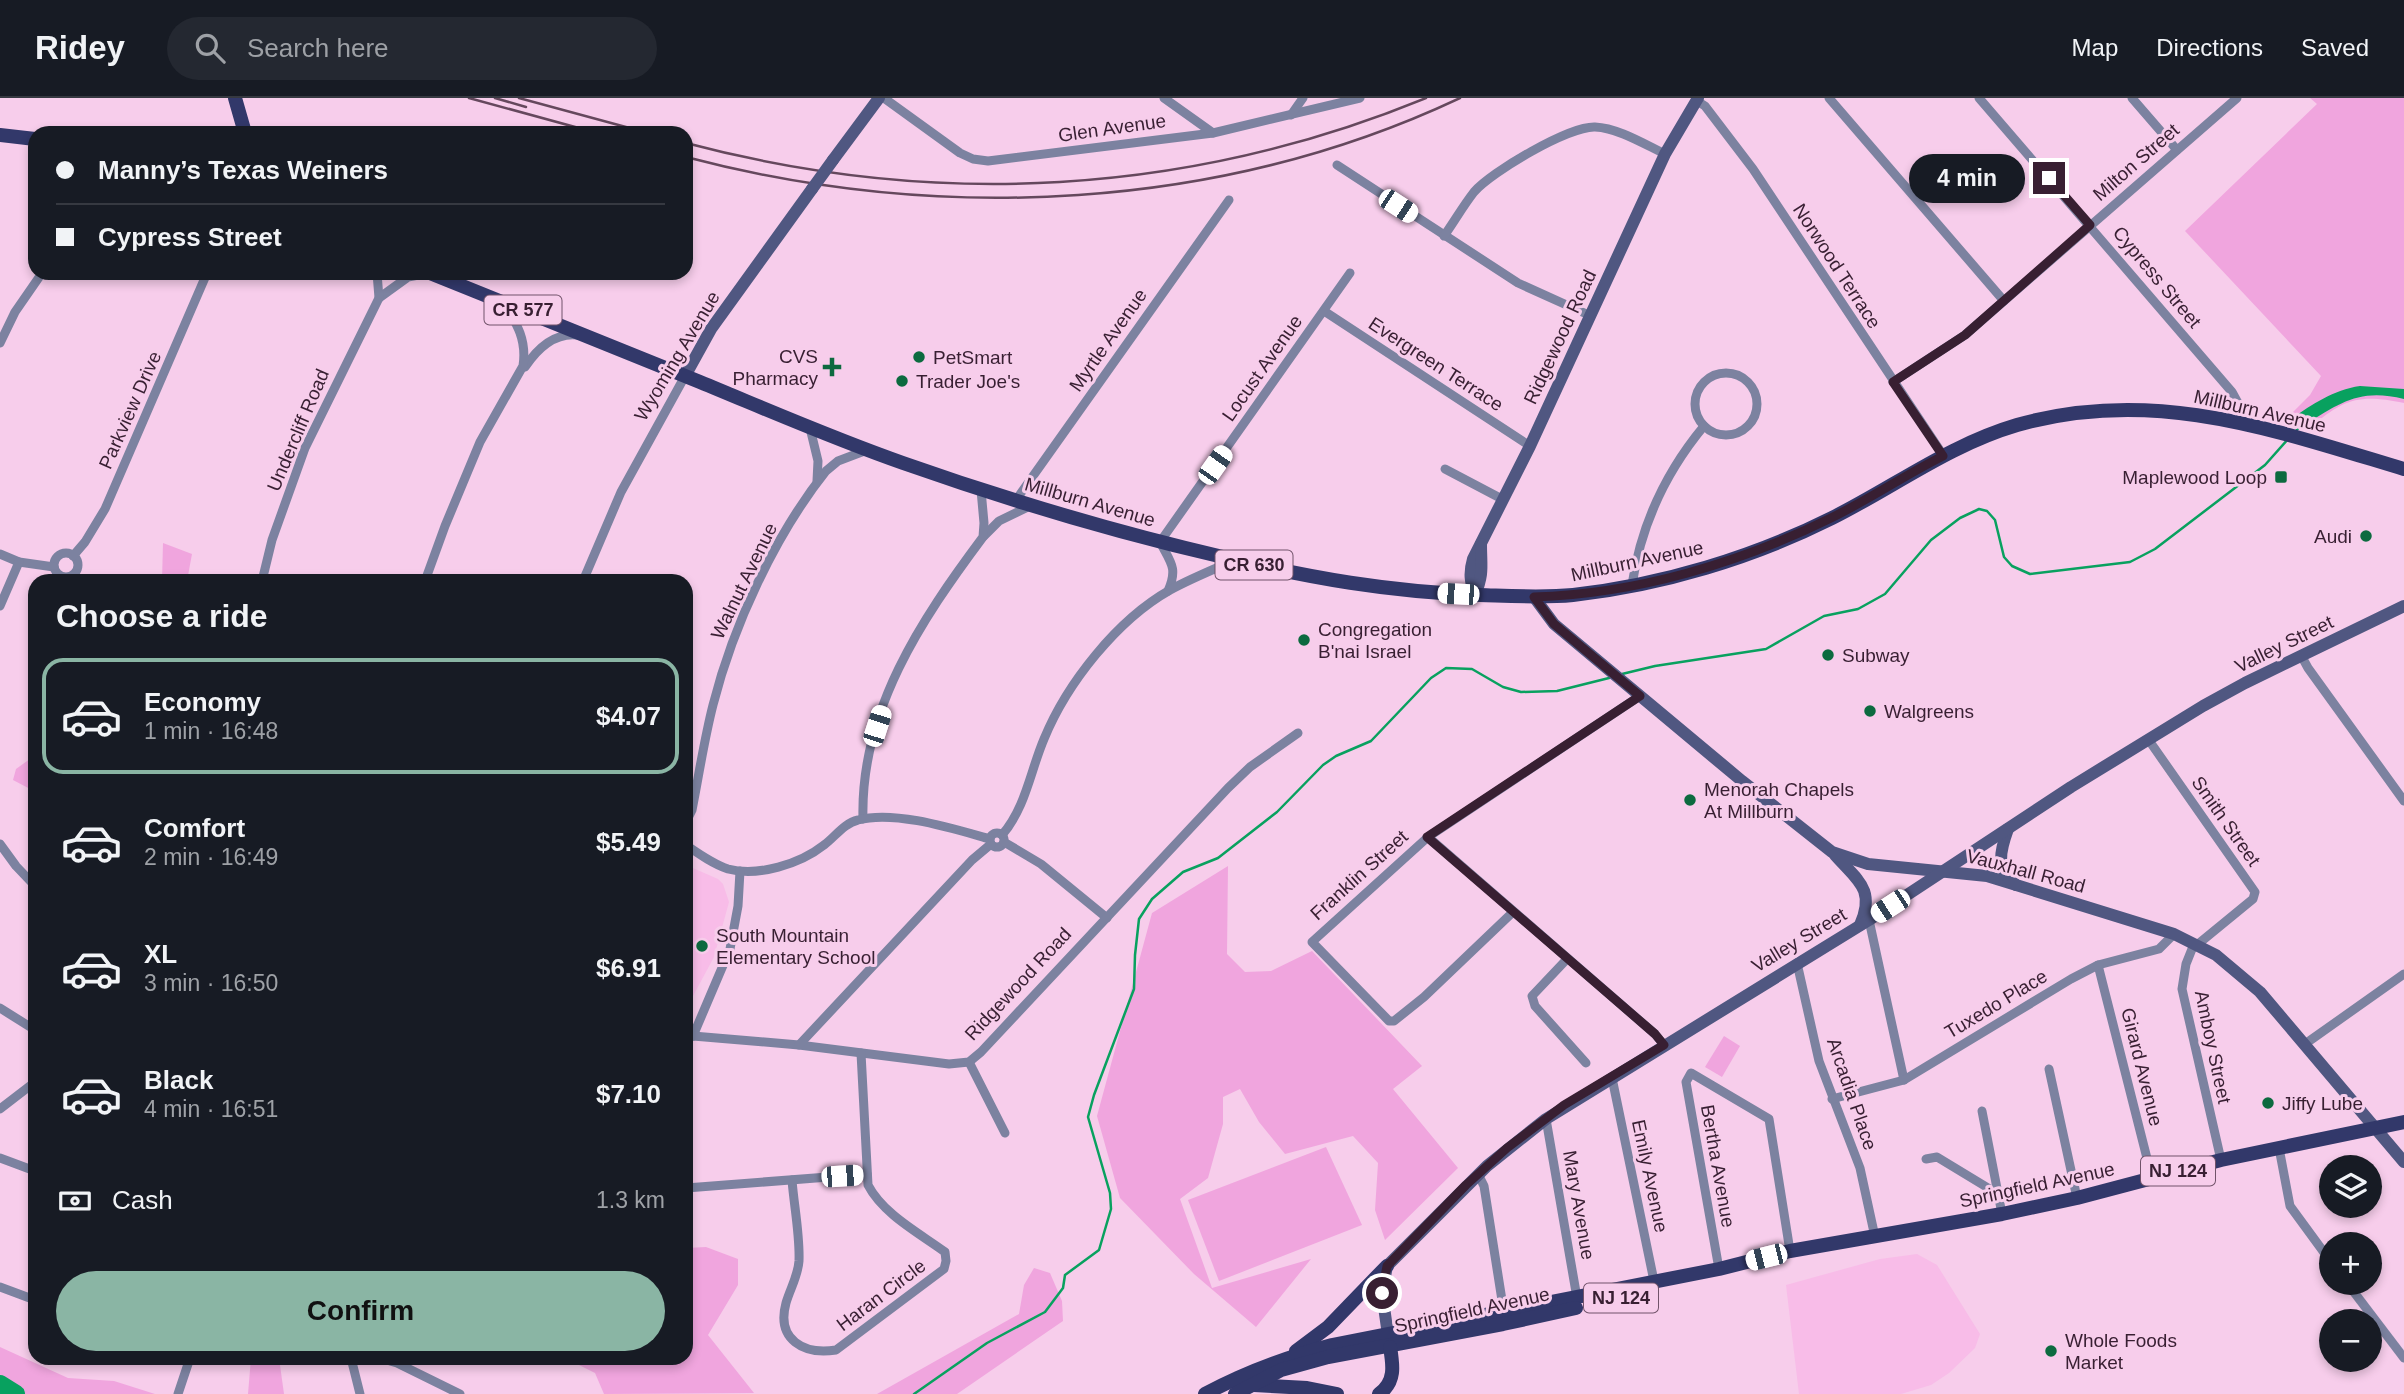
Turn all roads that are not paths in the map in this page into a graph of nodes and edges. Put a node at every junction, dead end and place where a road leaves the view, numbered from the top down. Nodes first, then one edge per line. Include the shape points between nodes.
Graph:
1 (235, 98) edge
2 (881, 98) edge
3 (1164, 98) edge
4 (1303, 98) edge
5 (1360, 98) edge
6 (1829, 98) edge
7 (1979, 98) edge
8 (2132, 98) edge
9 (2237, 98) edge
10 (1698, 99) edge
11 (1291, 115) junction
12 (243, 126) edge
13 (1213, 133) junction
14 (0, 135) edge
15 (28, 138) edge
16 (2177, 150) junction
17 (1665, 154) junction
18 (1336, 165) dead end
19 (1229, 200) dead end
20 (2090, 225) junction
21 (1444, 236) junction
22 (1350, 273) dead end
23 (37, 280) edge
24 (204, 280) edge
25 (378, 280) edge
26 (404, 280) edge
27 (446, 280) edge
28 (379, 298) junction
29 (2004, 301) junction
30 (504, 303) junction
31 (1324, 311) junction
32 (1591, 316) junction
33 (586, 337) junction
34 (0, 343) edge
35 (520, 374) junction
36 (685, 376) junction
37 (1893, 382) junction
38 (2239, 422) junction
39 (1704, 426) junction
40 (810, 428) junction
41 (1530, 446) junction
42 (867, 450) junction
43 (1943, 456) junction
44 (1445, 469) dead end
45 (2404, 469) edge
46 (817, 483) junction
47 (981, 490) junction
48 (1502, 499) junction
49 (1016, 500) junction
50 (1032, 506) junction
51 (983, 537) junction
52 (1160, 542) junction
53 (0, 554) edge
54 (73, 556) junction
55 (1235, 560) junction
56 (19, 562) junction
57 (54, 567) junction
58 (59, 574) edge
59 (75, 574) edge
60 (264, 574) edge
61 (428, 574) edge
62 (586, 574) edge
63 (1632, 585) junction
64 (1168, 591) junction
65 (1475, 595) junction
66 (1534, 597) junction
67 (0, 606) edge
68 (2404, 606) edge
69 (2302, 657) junction
70 (1640, 696) junction
71 (1298, 733) dead end
72 (2148, 739) junction
73 (2404, 801) edge
74 (693, 805) edge
75 (863, 819) junction
76 (2008, 828) junction
77 (1427, 837) junction
78 (1003, 839) junction
79 (990, 841) junction
80 (0, 844) edge
81 (693, 850) edge
82 (1832, 852) junction
83 (740, 871) junction
84 (1945, 871) junction
85 (28, 879) edge
86 (2016, 885) junction
87 (1513, 912) junction
88 (1107, 918) junction
89 (1865, 923) junction
90 (2174, 934) junction
91 (2198, 944) junction
92 (1567, 959) junction
93 (1797, 963) junction
94 (2098, 965) junction
95 (2404, 974) edge
96 (0, 1008) edge
97 (28, 1026) edge
98 (693, 1030) edge
99 (693, 1037) edge
100 (2305, 1044) junction
101 (799, 1045) junction
102 (1664, 1045) junction
103 (861, 1053) junction
104 (969, 1062) junction
105 (1586, 1063) dead end
106 (2049, 1069) dead end
107 (1612, 1078) junction
108 (1904, 1080) junction
109 (28, 1087) edge
110 (1832, 1100) junction
111 (0, 1109) edge
112 (1982, 1111) dead end
113 (1546, 1119) junction
114 (2404, 1122) edge
115 (2374, 1129) junction
116 (1005, 1133) dead end
117 (2279, 1148) junction
118 (0, 1158) edge
119 (1926, 1159) dead end
120 (2221, 1160) junction
121 (2404, 1162) edge
122 (28, 1168) edge
123 (867, 1174) junction
124 (1478, 1174) junction
125 (2152, 1178) junction
126 (792, 1180) junction
127 (693, 1187) edge
128 (1998, 1194) junction
129 (2077, 1198) junction
130 (2003, 1214) junction
131 (1875, 1237) junction
132 (2319, 1246) edge
133 (1790, 1251) junction
134 (1387, 1266) junction
135 (1718, 1269) junction
136 (1654, 1280) junction
137 (0, 1287) edge
138 (2356, 1295) edge
139 (28, 1297) edge
140 (1577, 1298) junction
141 (1504, 1313) junction
142 (1389, 1340) junction
143 (1285, 1358) junction
144 (2404, 1358) edge
145 (188, 1365) edge
146 (353, 1365) edge
147 (401, 1365) edge
148 (1252, 1385) junction
149 (178, 1394) edge
150 (360, 1394) edge
151 (460, 1394) edge
152 (1205, 1394) edge
153 (1235, 1394) edge
154 (1337, 1394) edge
155 (1379, 1394) edge

1 - 12 main road
2 - 13 street, Glen Avenue via 960,153 988,161
2 - 36 main road, Wyoming Avenue, bridge via 711,329
3 - 13 street
4 - 11 street
5 - 11 street, Glen Avenue
6 - 29 street
7 - 20 street, Cypress Street
8 - 16 street
9 - 16 street, Milton Street
10 - 17 main road, Ridgewood Road
10 - 37 street, Norwood Terrace via 1753,169
11 - 13 street, Glen Avenue
14 - 15 main road
16 - 20 street, Milton Street
17 - 21 street via 1599,127 1577,129 1496,171 1473,193
17 - 32 main road, Ridgewood Road
18 - 21 street
19 - 49 street, Myrtle Avenue
20 - 29 street, Milton Street
20 - 38 street, Cypress Street via 2232,392
21 - 32 street via 1518,283
22 - 31 street, Locust Avenue
23 - 34 street
24 - 54 street, Parkview Drive via 105,509
25 - 28 street
26 - 28 street, Undercliff Road
27 - 30 main road, Millburn Avenue / CR 577
28 - 60 street, Undercliff Road via 305,448
29 - 37 street, Milton Street via 1965,335
30 - 33 main road, Millburn Avenue / CR 577
30 - 35 street via 523,337
31 - 41 street, Evergreen Terrace
31 - 52 street, Locust Avenue
32 - 41 main road, Ridgewood Road
33 - 35 street via 571,334 540,346
33 - 36 main road, Millburn Avenue / CR 577
35 - 61 street via 480,442
36 - 40 main road, Millburn Avenue / CR 630
36 - 62 street, Wyoming Avenue via 621,492
37 - 43 street, Norwood Terrace
38 - 43 main road, Millburn Avenue / CR 630 via 2158,410 2090,412 2015,426
38 - 45 main road, Millburn Avenue / CR 630
39 - 39 street via 1723,435 1746,427 1756,410 1751,385 1729,373 1705,380 1695,403
39 - 63 street via 1655,500 1640,539
40 - 42 main road, Millburn Avenue / CR 630
40 - 46 street via 818,461
41 - 48 main road, Ridgewood Road
42 - 46 street, Walnut Avenue via 838,461
42 - 47 main road, Millburn Avenue / CR 630
43 - 63 main road, Millburn Avenue / CR 630 via 1781,541 1694,571
44 - 48 street
46 - 74 street, Walnut Avenue via 770,561 735,634 712,706
47 - 49 main road, Millburn Avenue / CR 630
47 - 51 street
48 - 65 main road, Ridgewood Road via 1480,544 1483,564
49 - 50 main road, Millburn Avenue / CR 630
50 - 51 street via 999,521
50 - 52 main road, Millburn Avenue / CR 630
51 - 75 street via 943,590 898,666 865,768
52 - 55 main road, Millburn Avenue / CR 630
52 - 64 street via 1174,576
53 - 56 street
54 - 57 street via 61,554
54 - 59 street via 78,566
55 - 64 street
55 - 65 main road, Millburn Avenue / CR 630 via 1338,583
56 - 57 street
56 - 67 street
57 - 58 street
63 - 66 main road, Millburn Avenue / CR 630
64 - 78 street via 1107,643 1062,702 1033,766 1019,813
65 - 66 main road, Millburn Avenue / CR 630
66 - 70 main road, Vauxhall Road via 1554,624
68 - 69 main road, Valley Street
69 - 72 main road, Valley Street via 2245,683
69 - 73 street
70 - 77 street, Franklin Street
70 - 82 main road, Vauxhall Road
71 - 88 street, Ridgewood Road via 1235,781
72 - 76 main road, Valley Street
72 - 91 street, Smith Street via 2255,892 2253,899
75 - 79 street via 902,820
75 - 83 street via 847,825 800,860
76 - 84 main road, Valley Street
76 - 86 main road via 2001,863
77 - 87 street
77 - 87 street, Franklin Street via 1311,942 1389,1021 1424,997
78 - 79 street via 996,833
78 - 88 street
79 - 101 street
80 - 85 street
81 - 83 street via 727,869
82 - 84 main road, Vauxhall Road via 1868,864
82 - 89 main road via 1866,891
83 - 98 street via 730,949
84 - 86 main road, Vauxhall Road
84 - 89 main road, Valley Street
86 - 90 main road, Vauxhall Road
87 - 92 street
88 - 104 street, Ridgewood Road
89 - 93 main road, Valley Street
89 - 108 street
90 - 91 main road, Vauxhall Road
90 - 94 street, Tuxedo Place via 2150,953
91 - 100 main road, Vauxhall Road via 2239,972
91 - 120 street, Amboy Street via 2189,954 2182,989
92 - 102 street
92 - 105 street via 1532,996 1535,1006
93 - 102 main road, Valley Street
93 - 110 street, Arcadia Place
94 - 108 street, Tuxedo Place
94 - 125 street, Girard Avenue
95 - 100 street
96 - 97 street
99 - 101 street, Ridgewood Road
100 - 115 main road, Vauxhall Road
101 - 103 street, Ridgewood Road
102 - 107 main road, Valley Street
103 - 104 street, Ridgewood Road
103 - 123 street
104 - 116 street
106 - 129 street
107 - 113 main road, Valley Street
107 - 136 street, Emily Avenue
108 - 110 street, Tuxedo Place
109 - 111 street
110 - 131 street, Arcadia Place via 1860,1168
112 - 128 street
113 - 124 main road, Valley Street
113 - 140 street, Mary Avenue
114 - 115 main road, Springfield Avenue / NJ 124
115 - 117 main road, Springfield Avenue / NJ 124
115 - 121 main road, Vauxhall Road
117 - 120 main road, Springfield Avenue / NJ 124
117 - 132 street via 2290,1206
118 - 122 street
119 - 128 street via 1937,1157
120 - 125 main road, Springfield Avenue / NJ 124
123 - 126 street
123 - 126 street, Haran Circle via 874,1197 945,1252 944,1269 836,1350 817,1353 795,1343 784,1323 799,1261
124 - 134 main road, Valley Street
124 - 141 street
125 - 129 main road, Springfield Avenue / NJ 124
126 - 127 street
128 - 130 street
129 - 130 main road, Springfield Avenue / NJ 124
130 - 131 main road, Springfield Avenue / NJ 124
131 - 133 main road, Springfield Avenue / NJ 124
133 - 135 main road, Springfield Avenue / NJ 124
133 - 135 street, Bertha Avenue via 1769,1119 1693,1073 1686,1082
134 - 142 main road via 1382,1293
134 - 143 main road via 1328,1327
135 - 136 main road, Springfield Avenue / NJ 124
135 - 142 main road, Springfield Avenue / NJ 124 via 1678,1285 1503,1324
136 - 140 main road, Springfield Avenue / NJ 124
137 - 139 street
138 - 144 street
140 - 141 main road, Springfield Avenue / NJ 124
141 - 142 main road, Springfield Avenue / NJ 124
142 - 143 main road, Springfield Avenue / NJ 124
142 - 148 main road, Springfield Avenue / NJ 124 via 1281,1370
142 - 155 main road via 1394,1370 1390,1384
143 - 152 main road, Springfield Avenue / NJ 124
145 - 149 street
146 - 150 street
147 - 151 street
148 - 153 main road, Springfield Avenue / NJ 124
148 - 154 main road

